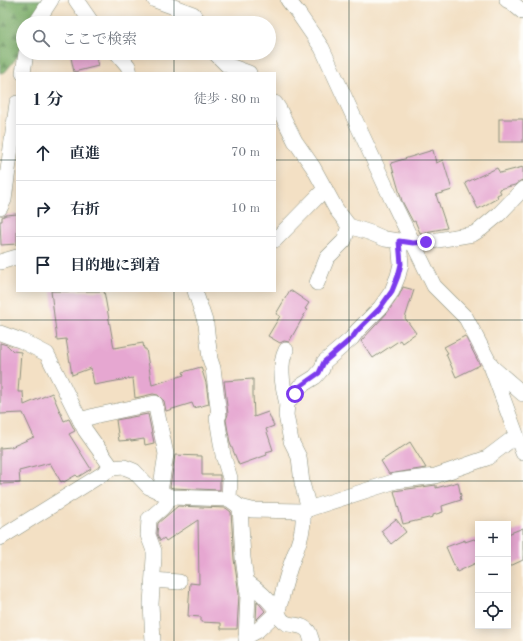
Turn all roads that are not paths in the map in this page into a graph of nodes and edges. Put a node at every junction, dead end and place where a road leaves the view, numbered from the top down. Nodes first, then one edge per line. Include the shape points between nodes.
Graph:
1 (51, 0) edge
2 (76, 0) edge
3 (155, 0) edge
4 (288, 0) edge
5 (507, 0) edge
6 (523, 11) edge
7 (41, 16) edge
8 (87, 16) edge
9 (195, 16) edge
10 (25, 60) edge
11 (123, 60) edge
12 (222, 60) edge
13 (23, 72) edge
14 (130, 72) edge
15 (246, 72) edge
16 (276, 104) edge
17 (16, 110) edge
18 (325, 189) junction
19 (523, 190) edge
20 (0, 208) edge
21 (350, 226) junction
22 (276, 239) edge
23 (406, 242) junction
24 (16, 257) edge
25 (0, 262) edge
26 (317, 282) dead end
27 (196, 292) edge
28 (0, 333) edge
29 (286, 350) dead end
30 (491, 366) junction
31 (522, 390) edge
32 (287, 404) junction
33 (506, 405) junction
34 (80, 420) junction
35 (516, 436) junction
36 (523, 453) edge
37 (112, 468) junction
38 (166, 495) junction
39 (234, 503) junction
40 (305, 510) junction
41 (0, 538) edge
42 (153, 580) junction
43 (179, 582) dead end
44 (247, 582) junction
45 (278, 613) junction
46 (246, 639) edge
47 (153, 641) edge
48 (312, 641) edge

1 - 7 street
2 - 8 street
3 - 9 street
4 - 23 street via 322,48
5 - 6 street
10 - 13 street
11 - 14 street
12 - 15 street via 227,65
16 - 18 street via 294,141
17 - 20 street via 4,200
18 - 21 street via 336,209
18 - 22 street
19 - 23 street via 499,214 473,234 426,242
21 - 23 street via 385,239
21 - 26 street via 344,241 328,258
23 - 30 street via 434,286 466,318
23 - 32 street via 398,276 392,291 380,308 352,338 324,362 322,369 314,377 299,387
24 - 25 street
27 - 39 street via 206,324 221,444
28 - 34 street via 47,354
29 - 32 street via 283,357
30 - 31 street
30 - 33 street
31 - 33 street
32 - 40 street via 286,415 291,441 299,457
33 - 35 street
34 - 37 street
34 - 38 street via 155,403 166,454
35 - 36 street
35 - 40 street via 488,458 480,461 435,476 396,481
37 - 38 street via 124,467 134,471 149,487
37 - 41 street
38 - 39 street
38 - 42 street via 162,508 149,519 148,535 154,551
39 - 40 street via 252,510
39 - 44 street
40 - 45 street via 300,537
42 - 43 street
42 - 47 street
44 - 45 street via 271,602
44 - 46 street
45 - 46 street
45 - 48 street via 286,623 309,631

